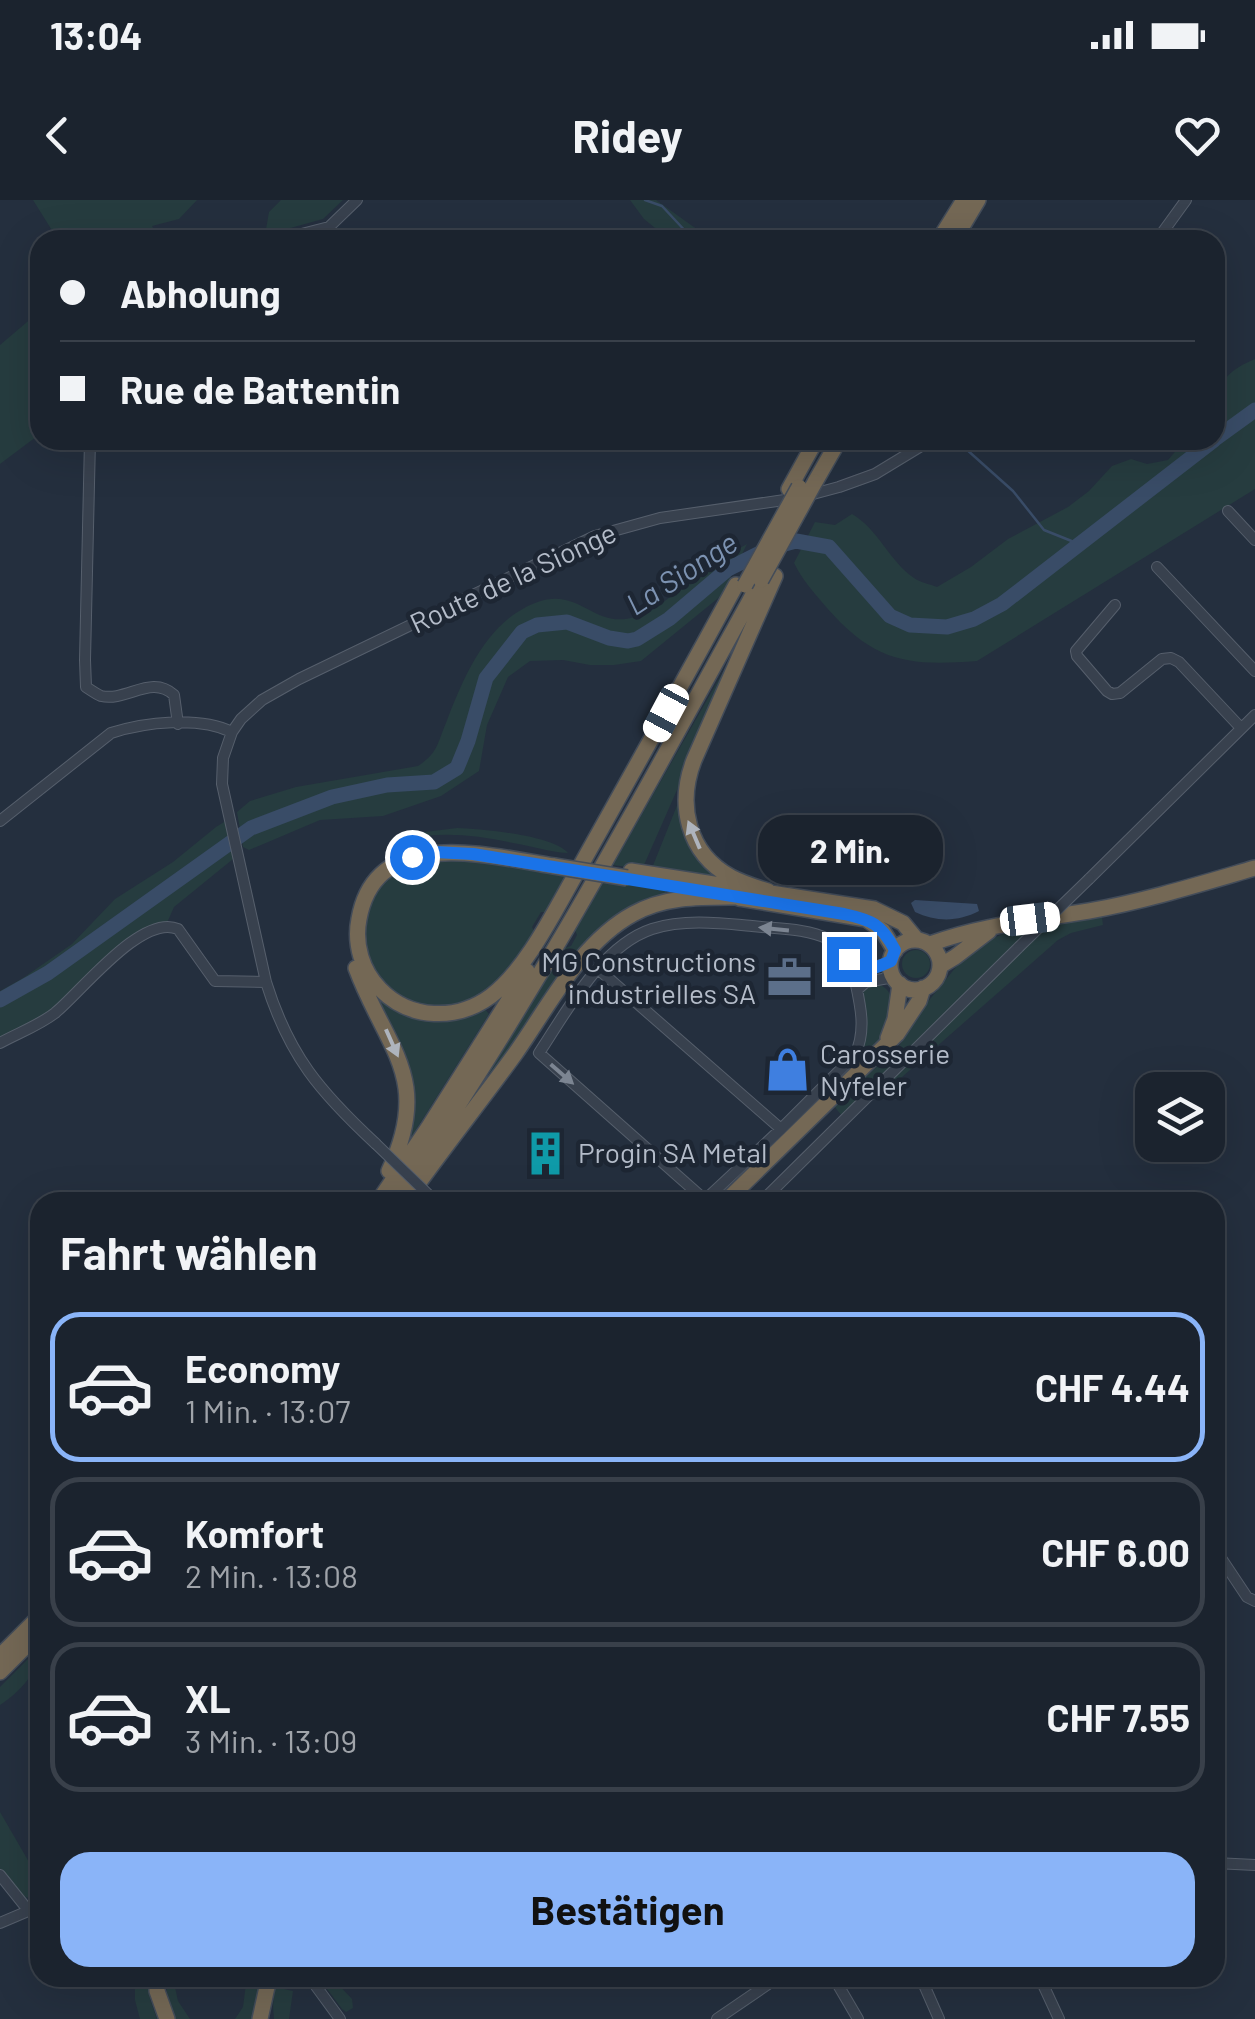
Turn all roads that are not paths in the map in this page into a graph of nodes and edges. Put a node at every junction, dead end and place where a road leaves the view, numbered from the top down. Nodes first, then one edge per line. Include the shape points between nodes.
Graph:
1 (357, 200) edge
2 (960, 200) edge
3 (978, 200) edge
4 (1186, 200) edge
5 (317, 230) edge
6 (942, 230) edge
7 (960, 230) edge
8 (1164, 230) edge
9 (90, 450) edge
10 (814, 450) edge
11 (821, 450) edge
12 (834, 450) edge
13 (915, 450) edge
14 (805, 485) junction
15 (1228, 512) dead end
16 (1255, 540) edge
17 (1157, 567) dead end
18 (754, 582) junction
19 (1115, 605) dead end
20 (1255, 671) edge
21 (1255, 714) edge
22 (178, 724) junction
23 (1241, 728) junction
24 (232, 732) junction
25 (0, 821) edge
26 (555, 863) junction
27 (1255, 868) edge
28 (629, 874) junction
29 (768, 891) junction
30 (737, 898) junction
31 (996, 926) junction
32 (923, 942) junction
33 (852, 965) junction
34 (940, 966) junction
35 (895, 968) junction
36 (598, 969) junction
37 (266, 982) junction
38 (923, 988) junction
39 (858, 989) junction
40 (0, 1044) edge
41 (886, 1044) junction
42 (780, 1129) junction
43 (379, 1192) edge
44 (382, 1192) edge
45 (400, 1192) edge
46 (412, 1192) edge
47 (426, 1192) edge
48 (694, 1192) edge
49 (714, 1192) edge
50 (736, 1192) edge
51 (771, 1192) edge
52 (1225, 1564) edge
53 (1255, 1602) edge
54 (30, 1626) edge
55 (30, 1642) edge
56 (30, 1654) edge
57 (0, 1656) edge
58 (0, 1672) edge
59 (0, 1684) edge
60 (1225, 1864) edge
61 (1255, 1865) edge
62 (0, 1875) edge
63 (28, 1910) joint
64 (0, 1923) edge
65 (157, 1987) edge
66 (267, 1987) edge
67 (317, 1987) edge
68 (764, 1987) edge
69 (839, 1987) edge
70 (925, 1987) edge
71 (1044, 1987) edge
72 (167, 2019) edge
73 (264, 2019) edge
74 (340, 2019) edge
75 (717, 2019) edge
76 (858, 2019) edge
77 (939, 2019) edge
78 (1059, 2019) edge

1 - 5 street
2 - 6 highway
3 - 7 highway
4 - 8 street
9 - 22 street via 86,687 99,696 166,688 174,695
10 - 14 highway
11 - 14 highway
12 - 14 highway
13 - 24 street, Route de la Sionge via 839,487 595,536 277,690
14 - 18 highway, bridge
14 - 18 highway
15 - 16 street
17 - 20 street
18 - 26 highway via 508,980 469,1008 432,1014 392,1000 367,972 358,943 362,908 374,885 399,862 452,852
29 -> 18 highway via 726,875 703,854 688,823 686,795
18 - 44 highway via 538,952
18 - 45 highway via 634,810 512,1020
19 - 23 street via 1076,651 1107,692 1120,693 1171,658
21 - 23 street
22 - 24 street via 208,723
22 - 25 street via 111,733
23 - 51 street, bridge
24 - 37 street via 222,784
26 - 28 highway, bridge
26 -> 43 highway via 468,845 426,846 385,863 360,892 351,922 353,956 398,1053 407,1093 401,1140
27 - 31 highway via 1130,903
28 - 29 highway
28 - 30 highway
29 - 32 highway via 874,908
30 - 35 highway via 866,920 883,931
30 - 46 highway via 667,901 610,929
31 - 32 highway
31 - 34 highway
32 - 34 highway via 938,954
32 - 35 highway via 902,944
33 - 35 street
33 -> 36 street via 822,936 704,922 645,932
33 - 39 street
34 - 38 highway
35 - 38 highway via 915,990
35 - 39 street
35 - 41 highway via 896,1019
36 - 42 street
36 -> 48 street via 539,1053
37 - 40 street via 215,981 178,929 162,926 118,952 52,1015
37 - 47 street, bridge via 300,1060 328,1097
38 - 41 highway via 905,1025
39 - 42 street via 862,1032 855,1055
41 - 50 highway
42 - 49 street
52 - 53 street
54 - 57 highway
55 - 58 highway
56 - 59 highway
60 - 61 street
62 - 63 street
63 - 64 street
65 - 72 highway
66 - 73 highway
67 - 74 street
68 - 75 street
69 - 76 street
70 - 77 street
71 - 78 street

